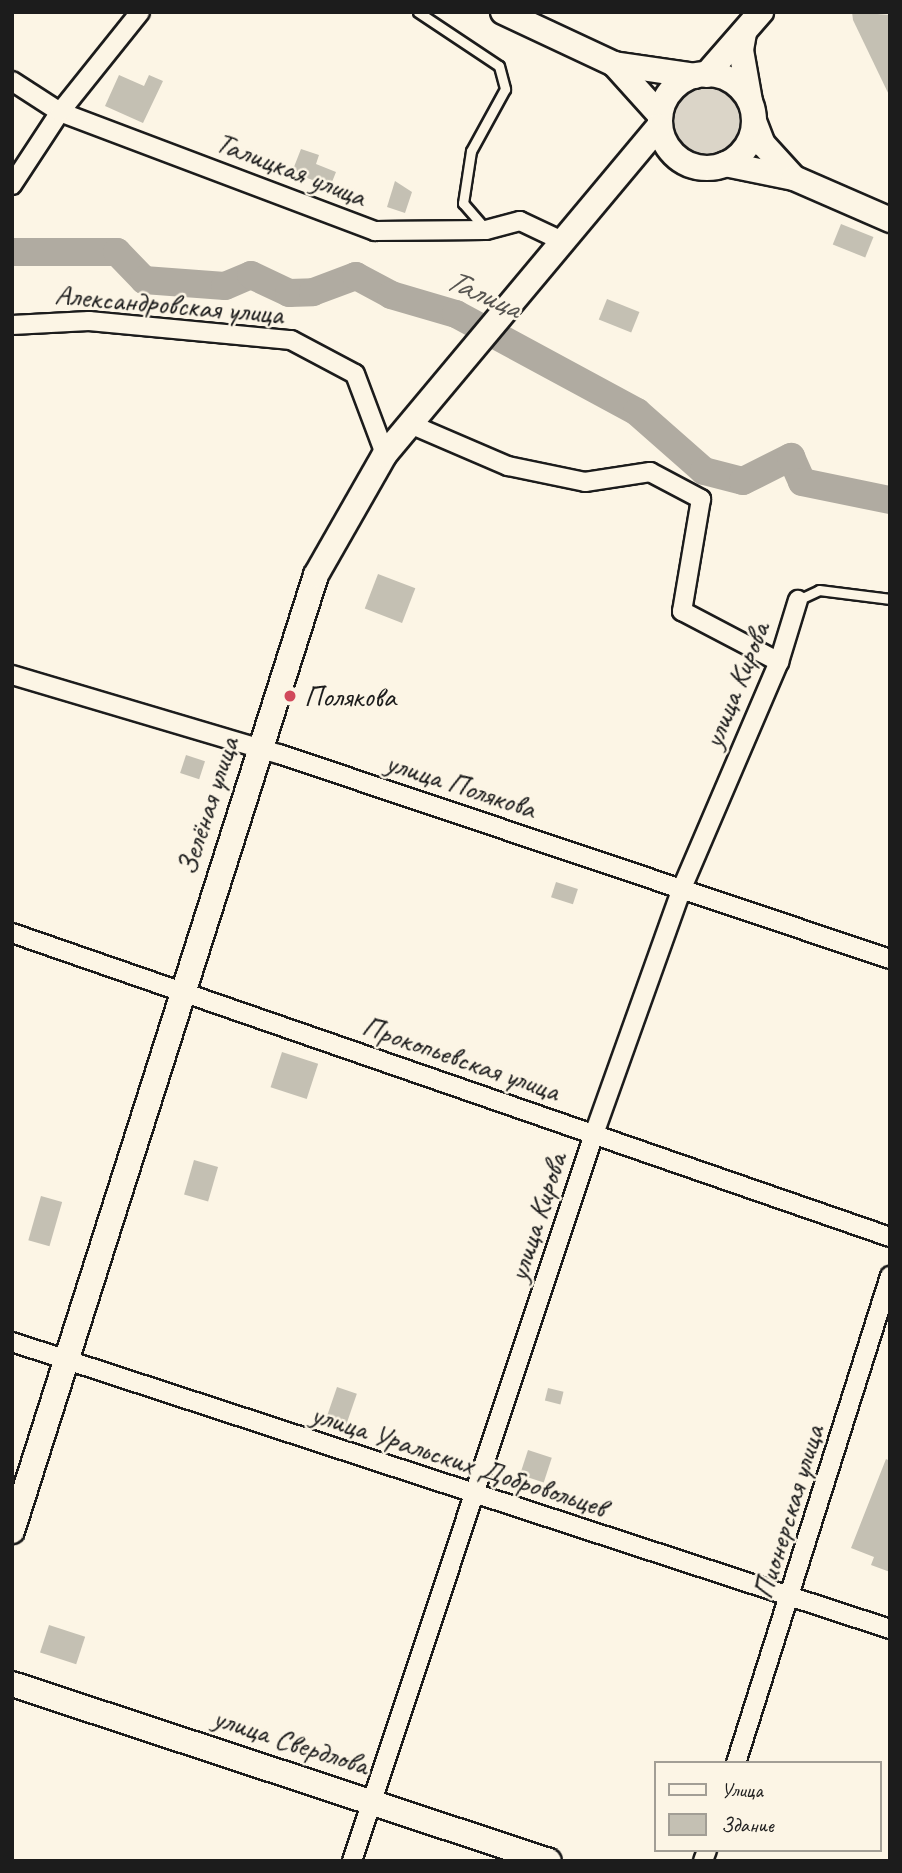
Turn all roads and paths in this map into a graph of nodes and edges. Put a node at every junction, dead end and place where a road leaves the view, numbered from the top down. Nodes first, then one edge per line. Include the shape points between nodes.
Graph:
1 (139, 12) edge
2 (418, 12) edge
3 (503, 12) edge
4 (761, 12) edge
5 (744, 33) junction
6 (614, 64) junction
7 (700, 75) junction
8 (12, 81) edge
9 (60, 112) junction
10 (753, 116) junction
11 (660, 120) junction
12 (680, 160) junction
13 (725, 164) junction
14 (794, 178) junction
15 (615, 181) junction
16 (12, 185) edge
17 (890, 220) edge
18 (486, 230) junction
19 (562, 241) junction
20 (12, 325) edge
21 (410, 424) junction
22 (384, 454) junction
23 (890, 599) edge
24 (798, 600) joint
25 (779, 662) junction
26 (12, 675) edge
27 (259, 748) junction
28 (682, 888) junction
29 (12, 933) edge
30 (890, 959) edge
31 (181, 990) junction
32 (594, 1135) junction
33 (890, 1237) edge
34 (890, 1276) edge
35 (12, 1342) edge
36 (67, 1360) junction
37 (477, 1496) junction
38 (12, 1531) edge
39 (792, 1599) junction
40 (890, 1629) edge
41 (12, 1684) edge
42 (737, 1761) edge
43 (373, 1801) junction
44 (352, 1861) edge
45 (549, 1861) edge

1 - 9 street
2 - 18 lane via 499,66 505,89 471,151 463,203
3 - 6 main road
4 - 5 main road
5 - 7 main road
5 - 10 main road via 743,78
6 - 7 main road
6 - 11 main road
7 - 10 main road via 732,82
7 - 11 main road via 669,93
8 - 9 street, Талицкая улица
9 - 16 street
9 - 18 street, Талицкая улица via 375,231
10 - 13 main road via 744,149
10 - 14 main road via 763,144
11 - 12 main road
11 - 15 main road, Зелёная улица
12 - 13 main road via 703,168
12 - 15 main road via 653,159
13 - 14 main road
14 - 17 main road
15 - 19 main road, Зелёная улица
18 - 19 street, Талицкая улица via 520,221
19 - 21 main road, Зелёная улица
20 - 22 street, Александровская улица via 89,321 291,340 355,374
21 - 22 main road, Зелёная улица
21 - 25 street via 508,466 585,482 650,472 701,499 682,611
22 - 27 main road, Зелёная улица via 316,575
23 - 24 lane via 819,590
24 - 25 street, улица Кирова
25 - 28 street, улица Кирова
26 - 27 street, улица Полякова
27 - 28 street, улица Полякова
27 - 31 main road, Зелёная улица
28 - 30 street, улица Полякова
28 - 32 street, улица Кирова
29 - 31 street, Прокопьевская улица
31 - 32 street, Прокопьевская улица
31 - 36 main road, Зелёная улица
32 - 33 street, Прокопьевская улица
32 - 37 street, улица Кирова
34 - 39 street, Пионерская улица
35 - 36 street, улица Уральских Добровольцев
36 - 37 street, улица Уральских Добровольцев
36 - 38 main road, Зелёная улица
37 - 39 street, улица Уральских Добровольцев
37 - 43 street, улица Кирова
39 - 40 street, улица Уральских Добровольцев
39 - 42 street, Пионерская улица
41 - 43 main road, улица Свердлова
43 - 44 street, улица Кирова
43 - 45 main road, улица Свердлова

